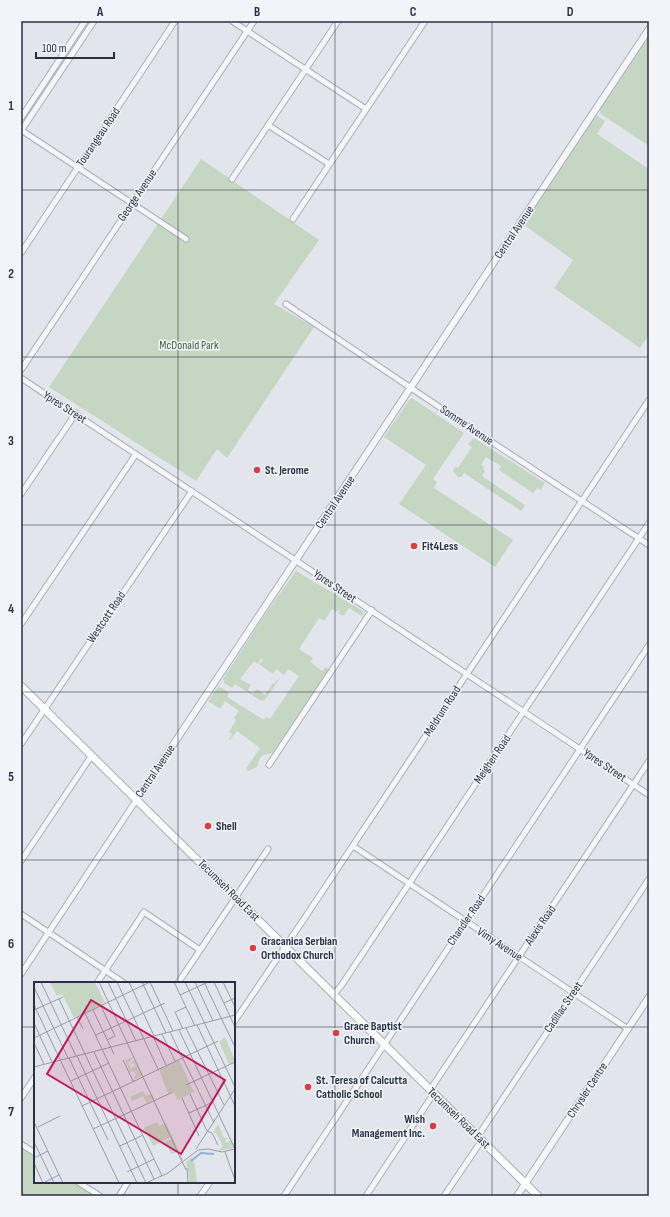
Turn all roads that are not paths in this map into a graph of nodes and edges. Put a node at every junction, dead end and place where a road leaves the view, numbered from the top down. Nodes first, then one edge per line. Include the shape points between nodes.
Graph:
1 (85, 21) edge
2 (94, 21) edge
3 (175, 21) edge
4 (232, 21) edge
5 (254, 21) edge
6 (338, 21) edge
7 (425, 21) edge
8 (649, 29) edge
9 (247, 31) junction
10 (305, 69) junction
11 (366, 109) junction
12 (21, 118) edge
13 (268, 125) junction
14 (21, 130) edge
15 (329, 164) junction
16 (77, 168) junction
17 (232, 179) dead end
18 (132, 203) junction
19 (293, 219) dead end
20 (186, 239) dead end
21 (21, 252) edge
22 (286, 304) dead end
23 (21, 370) edge
24 (21, 378) edge
25 (411, 387) junction
26 (649, 400) edge
27 (76, 414) junction
28 (136, 454) junction
29 (192, 491) junction
30 (21, 494) edge
31 (581, 501) junction
32 (649, 523) edge
33 (639, 539) junction
34 (649, 546) edge
35 (296, 560) junction
36 (372, 610) junction
37 (21, 624) edge
38 (649, 645) edge
39 (467, 673) junction
40 (21, 686) edge
41 (44, 708) junction
42 (524, 711) junction
43 (21, 744) edge
44 (580, 749) junction
45 (92, 755) junction
46 (649, 761) edge
47 (270, 765) dead end
48 (633, 784) junction
49 (649, 795) edge
50 (137, 799) junction
51 (352, 846) junction
52 (268, 849) dead end
53 (21, 861) edge
54 (649, 879) edge
55 (409, 884) junction
56 (235, 896) junction
57 (21, 914) edge
58 (466, 922) junction
59 (48, 933) junction
60 (286, 946) junction
61 (200, 950) junction
62 (518, 957) junction
63 (105, 970) junction
64 (21, 974) edge
65 (98, 982) edge
66 (123, 982) edge
67 (179, 982) edge
68 (573, 993) junction
69 (334, 994) junction
70 (649, 997) edge
71 (235, 1021) edge
72 (628, 1029) junction
73 (384, 1043) junction
74 (34, 1078) edge
75 (432, 1091) junction
76 (21, 1098) edge
77 (480, 1138) junction
78 (21, 1144) edge
79 (34, 1152) edge
80 (80, 1183) edge
81 (127, 1183) edge
82 (209, 1183) edge
83 (526, 1183) junction
84 (100, 1196) edge
85 (119, 1196) edge
86 (200, 1196) edge
87 (284, 1196) edge
88 (366, 1196) edge
89 (444, 1196) edge
90 (518, 1196) edge
91 (538, 1196) edge

1 - 12 street
2 - 14 street
3 - 16 street, Tourangeau Road
4 - 9 street
5 - 9 street, George Avenue
6 - 10 street
7 - 11 street
8 - 25 street, Central Avenue
9 - 10 street
9 - 18 street, George Avenue
10 - 11 street
10 - 13 street
11 - 15 street
13 - 15 street
13 - 17 street
14 - 16 street
15 - 19 street
16 - 18 street
16 - 21 street, Tourangeau Road
18 - 20 street
18 - 23 street, George Avenue
22 - 25 street, Somme Avenue
24 - 27 street, Ypres Street
25 - 31 street, Somme Avenue
25 - 35 street, Central Avenue
26 - 31 street, Meldrum Road
27 - 28 street, Ypres Street
27 - 30 street
28 - 29 street, Ypres Street
28 - 37 street
29 - 35 street, Ypres Street
29 - 41 street, Westcott Road
31 - 33 street, Somme Avenue
31 - 39 street, Meldrum Road
32 - 33 street, Meighen Road
33 - 34 street, Somme Avenue
33 - 42 street, Meighen Road
35 - 36 street, Ypres Street
35 - 50 street, Central Avenue
36 - 39 street, Ypres Street
36 - 47 street
38 - 44 street, Chandler Road
39 - 42 street, Ypres Street
39 - 51 street, Meldrum Road
40 - 41 main road, Tecumseh Road East
41 - 43 street, Westcott Road
41 - 45 main road, Tecumseh Road East
42 - 44 street, Ypres Street
42 - 55 street, Meighen Road
44 - 48 street, Ypres Street
44 - 58 street, Chandler Road
45 - 50 main road, Tecumseh Road East
45 - 53 street
46 - 48 street, Alexis Road
48 - 49 street, Ypres Street
48 - 62 street, Alexis Road
50 - 56 main road, Tecumseh Road East
50 - 59 street, Central Avenue
51 - 55 street, Vimy Avenue
51 - 60 street, Meldrum Road
52 - 56 street
54 - 68 street, Cadillac Street
55 - 58 street, Vimy Avenue
55 - 69 street, Meighen Road
56 - 60 main road, Tecumseh Road East
56 - 61 street
57 - 59 street
58 - 62 street, Vimy Avenue
58 - 73 street, Chandler Road
59 - 63 street
59 - 64 street, Central Avenue
60 - 69 main road, Tecumseh Road East
60 - 71 street, Meldrum Road
61 - 63 street via 144,912
61 - 67 street
62 - 68 street, Vimy Avenue
62 - 75 street, Alexis Road
63 - 65 street
63 - 66 street
68 - 72 street, Vimy Avenue
68 - 77 street, Cadillac Street
69 - 73 main road, Tecumseh Road East
70 - 72 street, Chrysler Centre
72 - 83 street, Chrysler Centre
73 - 75 main road, Tecumseh Road East
73 - 87 street, Chandler Road
74 - 76 street
75 - 77 main road, Tecumseh Road East
75 - 88 street, Alexis Road
77 - 83 main road, Tecumseh Road East
77 - 89 street, Cadillac Street
78 - 79 street
80 - 84 street
81 - 85 street
82 - 86 street
83 - 90 street, Chrysler Centre
83 - 91 main road, Tecumseh Road East

